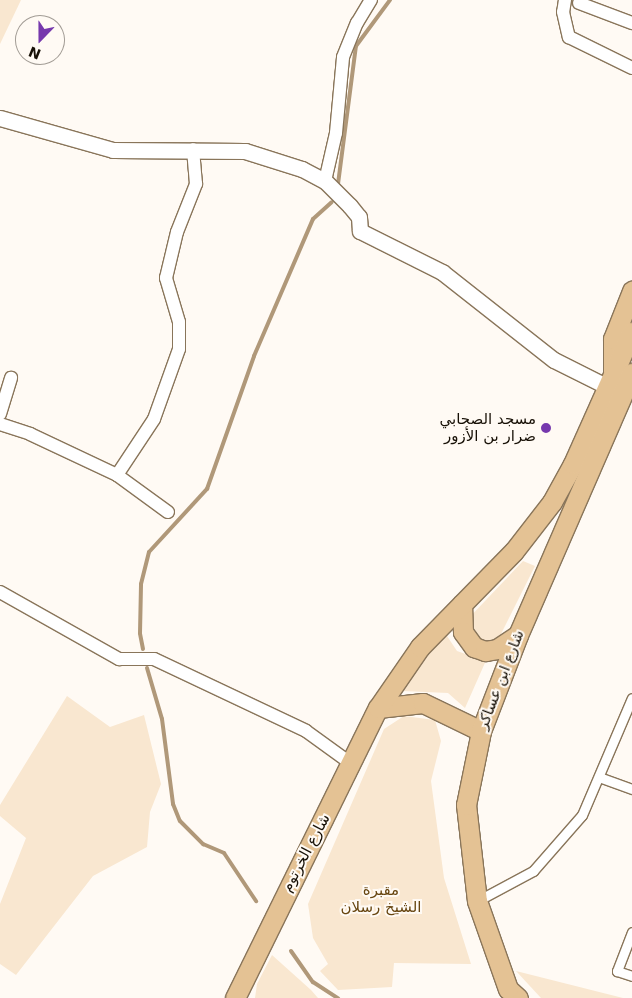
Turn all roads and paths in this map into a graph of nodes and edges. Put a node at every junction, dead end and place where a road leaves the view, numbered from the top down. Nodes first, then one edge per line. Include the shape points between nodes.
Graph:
1 (371, 0) edge
2 (565, 0) edge
3 (580, 1) edge
4 (632, 24) edge
5 (565, 26) junction
6 (632, 68) edge
7 (0, 118) edge
8 (193, 149) junction
9 (324, 182) junction
10 (632, 291) edge
11 (632, 332) edge
12 (11, 378) dead end
13 (618, 378) edge
14 (0, 414) edge
15 (0, 424) edge
16 (116, 475) junction
17 (168, 512) dead end
18 (0, 592) edge
19 (462, 604) junction
20 (518, 635) junction
21 (632, 698) edge
22 (378, 708) junction
23 (481, 731) junction
24 (352, 765) junction
25 (599, 777) junction
26 (632, 789) edge
27 (477, 901) junction
28 (632, 932) edge
29 (254, 964) junction
30 (632, 976) edge
31 (511, 995) edge
32 (235, 998) edge
33 (246, 998) edge

1 - 9 street via 357,22 343,57 336,133
2 - 5 street
3 - 4 street
3 - 5 street
5 - 6 street via 569,37 577,44
7 - 8 street via 113,150
8 - 9 street via 265,155 302,169
8 - 16 street via 196,184 177,232 166,278 179,322 178,349 154,419
9 - 13 street via 360,217 360,231 442,272 554,360
10 - 13 main road via 613,339
11 - 13 main road, شارع ابن عساكر
12 - 14 street
13 - 19 main road, شارع ابن عساكر via 552,502 514,551
13 - 20 main road, شارع ابن عساكر
15 - 16 street via 30,434
16 - 17 street
18 - 24 street via 119,659 154,659 306,731
19 - 20 main road via 463,632 474,646 485,651 497,649
19 - 22 main road, شارع ابن عساكر via 420,647
20 - 23 main road, شارع ابن عساكر
21 - 25 street
22 - 23 main road via 423,703
22 - 24 main road, شارع الخرتوم
23 - 27 main road, شارع ابن عساكر via 466,806
24 - 29 main road, شارع الخرتوم via 279,905
25 - 26 street
25 - 27 street via 582,816 533,871
27 - 31 main road, شارع ابن عساكر
28 - 30 street via 617,971
29 - 32 main road, شارع الخرتوم
29 - 33 main road

